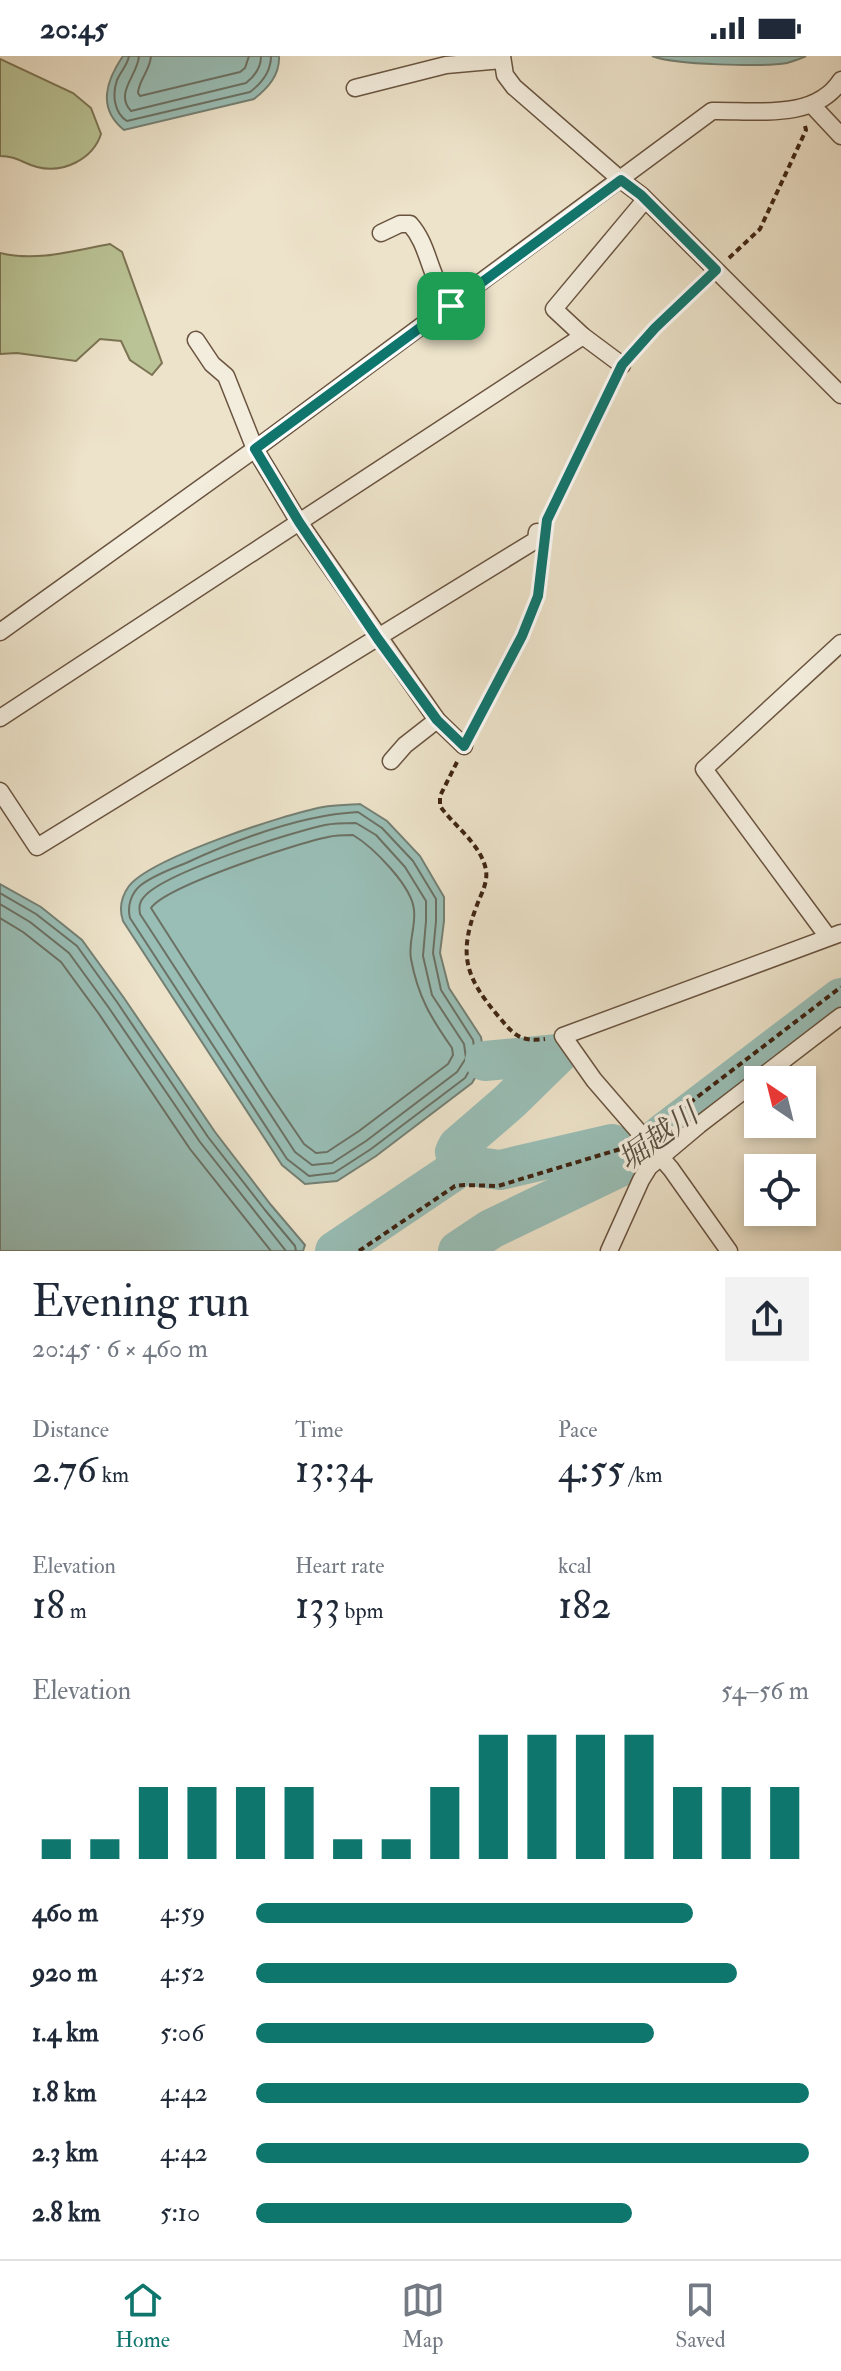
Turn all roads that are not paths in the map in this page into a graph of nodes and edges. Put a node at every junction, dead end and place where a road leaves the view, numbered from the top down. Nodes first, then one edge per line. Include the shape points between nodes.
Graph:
1 (502, 58) edge
2 (841, 80) edge
3 (355, 88) dead end
4 (807, 106) junction
5 (841, 136) edge
6 (621, 180) junction
7 (645, 200) junction
8 (381, 233) dead end
9 (451, 306) junction
10 (583, 336) junction
11 (196, 340) dead end
12 (622, 365) road end
13 (841, 395) edge
14 (255, 449) junction
15 (299, 522) junction
16 (542, 526) road end
17 (0, 632) edge
18 (378, 639) junction
19 (841, 643) edge
20 (0, 718) edge
21 (437, 720) junction
22 (464, 746) road end
23 (391, 761) dead end
24 (0, 791) edge
25 (834, 935) edge
26 (841, 1016) edge
27 (652, 1146) junction
28 (609, 1251) edge
29 (729, 1251) edge

1 - 3 street via 446,65
1 - 6 street via 514,87
2 - 4 street via 826,97
4 - 5 street
4 - 6 street via 712,111
6 - 7 street
6 - 9 street
7 - 10 street via 554,309
7 - 13 street
8 - 9 street via 410,224
9 - 14 street
10 - 12 street
10 - 15 street
11 - 14 street via 226,376
14 - 15 street
14 - 17 street
15 - 18 street
15 - 20 street
16 - 18 street via 536,540
18 - 21 street
18 - 24 street via 37,847
19 - 25 street via 704,769
21 - 22 street
21 - 23 street
25 - 27 street via 563,1036
26 - 27 street via 699,1125
27 - 28 street via 649,1167
27 - 29 street

